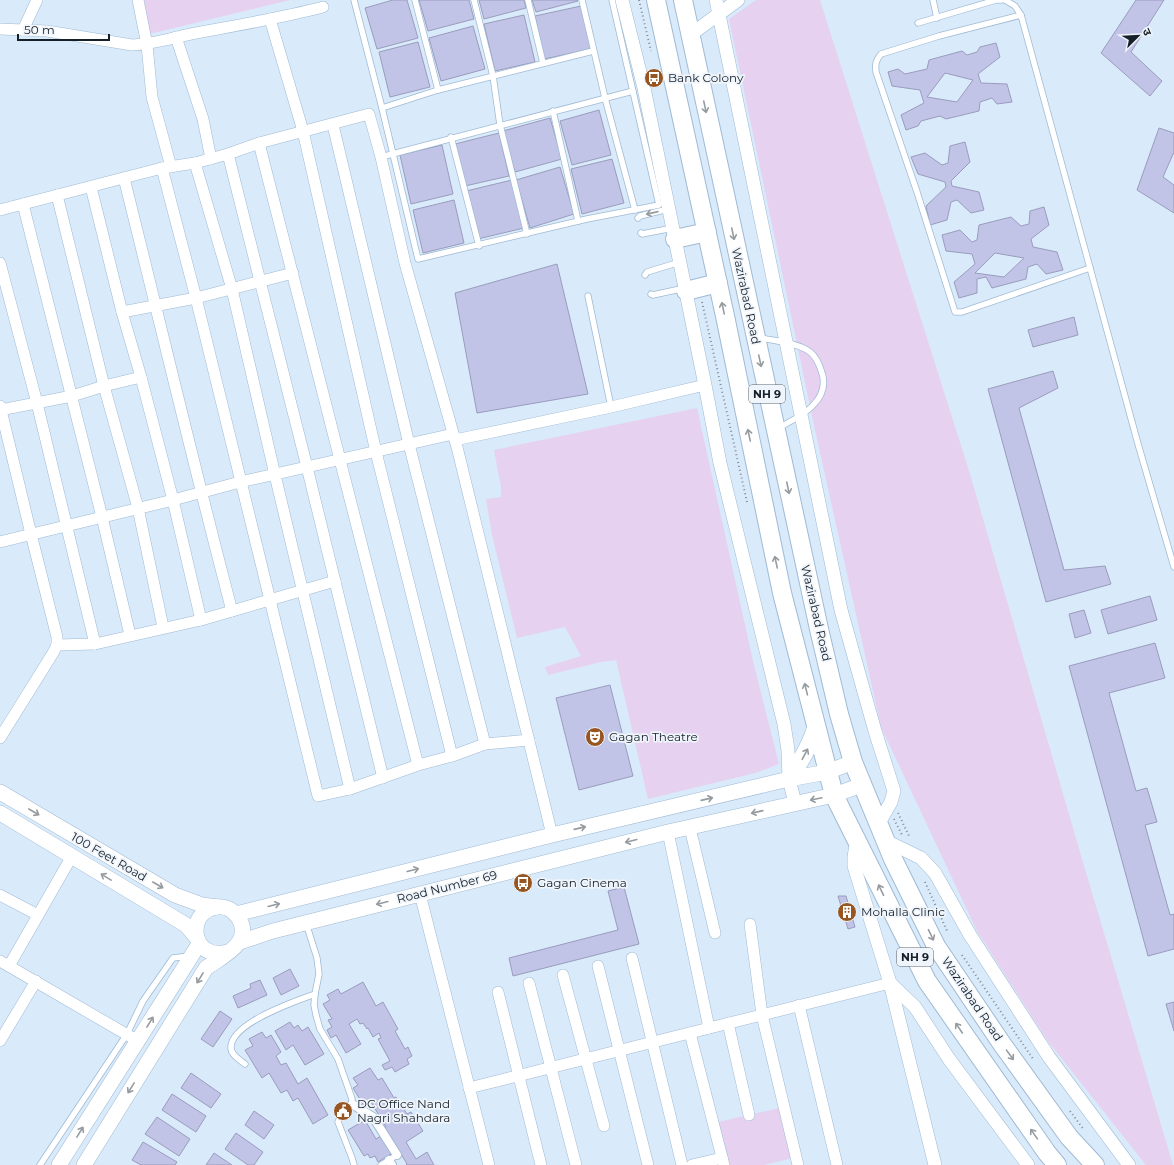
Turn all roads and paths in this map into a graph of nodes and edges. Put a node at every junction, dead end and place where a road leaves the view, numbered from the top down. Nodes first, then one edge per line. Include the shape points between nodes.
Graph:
1 (36, 0) edge
2 (138, 0) edge
3 (354, 0) edge
4 (415, 0) edge
5 (474, 0) edge
6 (528, 0) edge
7 (582, 0) edge
8 (612, 0) edge
9 (622, 0) edge
10 (656, 0) edge
11 (683, 0) edge
12 (716, 0) edge
13 (738, 0) edge
14 (932, 0) edge
15 (1004, 0) edge
16 (1015, 3) edge
17 (323, 7) dead end
18 (719, 14) junction
19 (1021, 15) junction
20 (937, 18) junction
21 (270, 19) junction
22 (918, 23) dead end
23 (0, 29) edge
24 (23, 30) junction
25 (690, 35) junction
26 (176, 37) junction
27 (147, 45) junction
28 (593, 51) junction
29 (543, 63) junction
30 (493, 76) junction
31 (438, 90) junction
32 (633, 91) junction
33 (605, 98) junction
34 (382, 108) junction
35 (553, 111) junction
36 (333, 125) junction
37 (500, 125) junction
38 (303, 131) junction
39 (451, 137) junction
40 (259, 143) junction
41 (393, 153) junction
42 (228, 154) junction
43 (381, 156) junction
44 (211, 159) junction
45 (195, 163) junction
46 (166, 168) junction
47 (124, 178) junction
48 (91, 187) junction
49 (57, 195) junction
50 (23, 204) junction
51 (669, 209) junction
52 (0, 210) edge
53 (635, 210) junction
54 (638, 218) dead end
55 (578, 221) junction
56 (707, 232) junction
57 (641, 233) dead end
58 (674, 233) junction
59 (527, 234) junction
60 (479, 246) junction
61 (680, 262) junction
62 (0, 263) edge
63 (1090, 268) junction
64 (292, 273) junction
65 (645, 275) dead end
66 (260, 281) junction
67 (718, 283) junction
68 (232, 289) junction
69 (690, 289) junction
70 (651, 294) dead end
71 (588, 296) dead end
72 (196, 298) junction
73 (156, 306) junction
74 (122, 312) junction
75 (755, 338) junction
76 (787, 342) junction
77 (141, 377) junction
78 (705, 385) junction
79 (104, 386) junction
80 (72, 396) junction
81 (37, 403) junction
82 (611, 407) junction
83 (0, 409) edge
84 (802, 416) junction
85 (775, 430) junction
86 (454, 437) junction
87 (409, 444) junction
88 (376, 452) junction
89 (340, 460) junction
90 (307, 467) junction
91 (275, 475) junction
92 (240, 482) junction
93 (201, 493) junction
94 (173, 500) junction
95 (747, 503) dead end
96 (138, 508) junction
97 (102, 517) junction
98 (67, 526) junction
99 (31, 534) junction
100 (0, 542) edge
101 (1174, 567) edge
102 (335, 581) junction
103 (302, 591) junction
104 (270, 600) junction
105 (232, 611) junction
106 (201, 620) junction
107 (163, 627) junction
108 (130, 635) junction
109 (95, 644) junction
110 (57, 645) junction
111 (816, 726) junction
112 (0, 738) edge
113 (529, 740) junction
114 (485, 744) junction
115 (452, 756) junction
116 (853, 762) junction
117 (418, 765) junction
118 (828, 772) junction
119 (383, 778) junction
120 (789, 779) junction
121 (862, 785) junction
122 (350, 790) junction
123 (0, 792) edge
124 (834, 795) junction
125 (795, 803) junction
126 (890, 803) junction
127 (0, 813) edge
128 (879, 822) junction
129 (690, 828) junction
130 (668, 832) junction
131 (552, 835) junction
132 (857, 840) junction
133 (886, 841) junction
134 (914, 855) junction
135 (72, 856) junction
136 (924, 881) dead end
137 (420, 894) junction
138 (0, 895) edge
139 (230, 911) junction
140 (38, 915) junction
141 (306, 923) junction
142 (750, 924) dead end
143 (715, 933) dead end
144 (950, 938) dead end
145 (240, 942) junction
146 (196, 946) junction
147 (959, 951) dead end
148 (228, 952) junction
149 (632, 958) dead end
150 (4, 963) edge
151 (598, 966) dead end
152 (563, 975) dead end
153 (36, 981) junction
154 (530, 983) dead end
155 (890, 983) junction
156 (498, 992) dead end
157 (315, 994) junction
158 (799, 1005) junction
159 (762, 1015) junction
160 (728, 1023) junction
161 (709, 1028) junction
162 (690, 1033) junction
163 (132, 1037) junction
164 (0, 1041) edge
165 (653, 1042) junction
166 (619, 1050) junction
167 (586, 1059) junction
168 (1035, 1062) dead end
169 (245, 1064) dead end
170 (552, 1068) junction
171 (519, 1076) junction
172 (470, 1088) junction
173 (352, 1104) junction
174 (1066, 1105) dead end
175 (749, 1115) dead end
176 (604, 1126) dead end
177 (1088, 1135) dead end
178 (397, 1155) joint
179 (723, 1162) edge
180 (390, 1163) edge
181 (40, 1165) edge
182 (59, 1165) edge
183 (84, 1165) edge
184 (354, 1165) edge
185 (381, 1165) edge
186 (489, 1165) edge
187 (541, 1165) edge
188 (576, 1165) edge
189 (648, 1165) edge
190 (682, 1165) edge
191 (692, 1165) edge
192 (798, 1165) edge
193 (837, 1165) edge
194 (935, 1165) edge
195 (1028, 1165) edge
196 (1057, 1165) edge
197 (1095, 1165) edge
198 (1129, 1165) edge

1 - 24 street
2 - 27 street
3 - 34 lane
4 - 31 lane
5 - 30 lane
6 - 29 lane
7 - 28 lane
8 - 32 lane
9 - 51 street via 644,88
10 - 56 highway, Wazirabad Road / NH 9
11 - 25 highway, Wazirabad Road / NH 9
12 - 18 street
13 - 18 street
14 - 20 lane
15 - 16 lane
15 - 20 lane via 996,0
16 - 19 lane
17 - 21 street
18 - 25 street
18 - 76 street
19 - 63 lane
19 - 63 lane via 881,54 877,59 876,72 955,312 962,312
20 - 22 lane
21 - 26 street
21 - 38 street
23 - 24 street
24 - 27 street
25 -> 75 highway, Wazirabad Road / NH 9
26 - 27 street
26 - 44 street via 203,120
27 - 46 street via 152,97
28 - 29 lane
28 - 33 lane
29 - 30 lane
30 - 31 lane
30 - 37 lane
31 - 34 lane
32 - 33 lane
32 - 53 lane via 659,205
33 - 35 lane
33 - 53 lane
34 - 41 lane
35 - 37 lane
35 - 55 lane
36 - 38 street
36 - 43 street via 369,114
36 - 87 street
37 - 39 lane
37 - 59 lane
38 - 40 street
38 - 88 street
39 - 41 lane
39 - 60 lane
40 - 42 street
40 - 64 street
41 - 43 lane
41 - 60 lane via 418,259
42 - 44 street
42 - 66 street
43 - 86 street via 405,263
44 - 45 street
45 - 46 street
45 - 68 street
46 - 47 street
46 - 72 street
47 - 48 street
47 - 73 street
48 - 49 street
48 - 74 street
49 - 50 street
49 - 79 street
50 - 52 street
50 - 80 street
51 -> 54 lane
51 - 58 street
53 - 55 lane
55 - 59 lane
56 - 58 highway
56 - 67 highway, Wazirabad Road / NH 9
57 - 58 lane
58 - 61 street
59 - 60 lane
61 - 65 lane via 647,272
61 - 69 street
62 - 81 street
63 - 101 lane
64 - 66 street
64 - 89 street
66 - 68 street
66 - 90 street
67 - 69 highway
111 -> 67 highway, Wazirabad Road / NH 9 via 782,593
68 - 72 street
68 - 91 street
69 - 70 lane via 653,296
69 - 78 street
69 - 95 path
71 - 82 lane
72 - 73 street
72 - 92 street
73 - 74 street
73 - 93 street
74 - 77 street
75 - 76 lane
75 -> 85 highway, Wazirabad Road / NH 9
76 - 84 street
76 - 84 lane via 809,352 819,364 823,375 821,396
77 - 79 street
77 - 94 street
78 - 82 street
78 - 120 street via 720,463 784,724
79 - 80 street
79 - 96 street
80 - 81 street
80 - 97 street
81 - 83 street
81 - 98 street
82 - 86 street
83 - 99 street
84 - 85 lane
84 - 126 street via 841,610 894,791
85 -> 116 highway, Wazirabad Road / NH 9 via 839,714
86 - 87 street
86 - 113 street
87 - 88 street
87 - 114 street
88 - 89 street
88 - 115 street
89 - 90 street
89 - 117 street
90 - 91 street
90 - 102 street
91 - 92 street
91 - 103 street
92 - 93 street
92 - 104 street
93 - 94 street
93 - 105 street
94 - 96 street
94 - 106 street
96 - 97 street
96 - 107 street
97 - 98 street
97 - 108 street
98 - 99 street
98 - 109 street
99 - 100 street
99 - 110 street via 56,626
102 - 103 street
102 - 119 street
103 - 104 street
103 - 122 street
104 - 105 street
104 - 122 street via 318,796
105 - 106 street
106 - 107 street
107 - 108 street
108 - 109 street
109 - 110 street
110 - 112 street
111 - 118 highway, Wazirabad Road / NH 9
120 -> 111 main road via 810,745
113 - 114 street
113 - 131 street
114 - 115 street
115 - 117 street
116 - 118 main road, Road Number 69
116 - 121 highway, Wazirabad Road / NH 9
117 - 119 street
118 - 120 main road, Road Number 69
118 - 124 highway, Wazirabad Road / NH 9
119 - 122 street
120 - 125 street
131 -> 120 main road, Road Number 69
121 - 124 main road, Road Number 69
121 - 128 highway, Wazirabad Road / NH 9
123 -> 139 main road, 100 Feet Road via 175,895 202,905
124 -> 125 main road, Road Number 69
124 - 132 highway, Wazirabad Road / NH 9
125 -> 129 main road, Road Number 69
126 - 128 street
126 - 134 path
126 - 134 path
127 - 135 main road, 100 Feet Road
128 - 133 highway, Wazirabad Road / NH 9
129 - 130 main road, Road Number 69
129 - 143 street
130 -> 137 main road, Road Number 69
130 - 161 street
139 -> 131 main road, Road Number 69
132 - 155 street via 854,866
196 -> 132 highway, Wazirabad Road / NH 9 via 927,981
133 - 134 street
133 -> 197 highway, Wazirabad Road / NH 9 via 936,946 1069,1137
134 - 198 street via 921,858 935,873 970,935 1049,1057
135 - 140 street
146 -> 135 main road, 100 Feet Road via 186,925
136 - 144 path
137 -> 141 main road, Road Number 69
137 - 172 street
138 - 140 street
139 - 145 main road via 240,920
139 - 146 main road via 211,908 200,916 196,930
140 - 150 street
141 - 145 main road, Road Number 69
141 - 157 lane via 319,974
142 - 159 street
145 - 148 main road
146 - 148 main road via 212,953
146 - 163 main road
147 - 168 path
148 -> 183 main road via 206,968
149 - 165 street
150 - 153 street
151 - 166 street
152 - 167 street
153 - 163 street
153 - 164 street
154 - 170 street
155 - 158 street
155 - 194 street
155 - 195 street via 915,1007 949,1059
156 - 171 street
157 - 169 lane via 264,1014 236,1035 231,1049
157 - 173 lane via 314,1005 320,1029 338,1059
158 - 159 street
158 - 193 street
159 - 160 street
159 - 192 street
160 - 161 street
160 - 175 street
161 - 162 street
162 - 165 street
162 - 179 street
163 - 181 lane
182 -> 163 main road
165 - 166 street
165 - 190 street
166 - 167 street
166 - 189 street
167 - 170 street
167 - 176 street
170 - 171 street
170 - 188 street
171 - 172 street
171 - 187 street
172 - 186 street
173 - 178 street via 373,1117
173 - 184 lane via 338,1122
174 - 177 path
178 - 180 lane
179 - 191 street
180 - 185 lane

